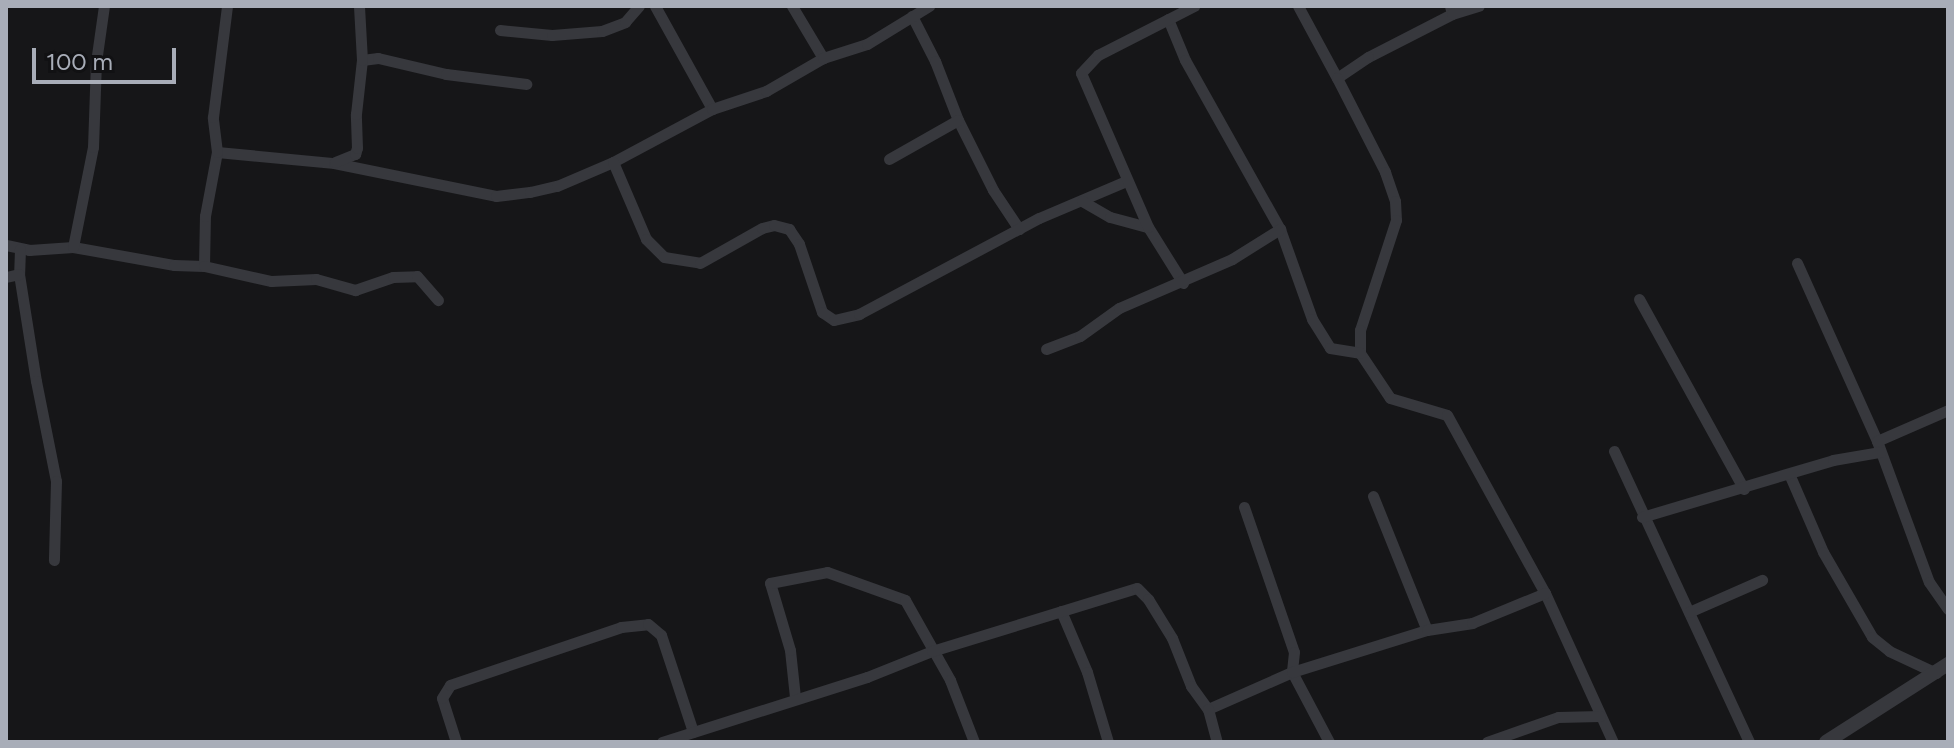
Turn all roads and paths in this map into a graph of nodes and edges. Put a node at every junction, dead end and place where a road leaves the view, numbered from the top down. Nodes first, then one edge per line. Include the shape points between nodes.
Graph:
1 (104, 6) edge
2 (227, 6) edge
3 (359, 6) edge
4 (639, 6) edge
5 (655, 6) edge
6 (792, 6) edge
7 (929, 6) edge
8 (1194, 6) edge
9 (1298, 6) edge
10 (1479, 6) edge
11 (1451, 10) edge
12 (912, 16) junction
13 (1168, 19) junction
14 (500, 30) dead end
15 (823, 58) junction
16 (362, 60) junction
17 (1337, 78) junction
18 (526, 84) dead end
19 (712, 109) junction
20 (958, 120) junction
21 (217, 152) junction
22 (889, 159) dead end
23 (613, 162) junction
24 (334, 163) junction
25 (1126, 181) junction
26 (1082, 201) junction
27 (1148, 227) junction
28 (1019, 229) junction
29 (1280, 229) junction
30 (6, 245) edge
31 (73, 247) junction
32 (20, 249) junction
33 (1797, 263) dead end
34 (204, 266) junction
35 (19, 274) junction
36 (6, 277) edge
37 (1183, 283) junction
38 (1639, 299) dead end
39 (438, 300) dead end
40 (1046, 349) dead end
41 (1360, 353) junction
42 (1948, 410) edge
43 (1878, 446) junction
44 (1614, 451) dead end
45 (1790, 476) junction
46 (1744, 489) junction
47 (1373, 496) dead end
48 (1244, 507) dead end
49 (1642, 517) junction
50 (54, 560) dead end
51 (1762, 580) dead end
52 (1545, 593) junction
53 (1948, 609) edge
54 (1061, 611) junction
55 (1689, 612) junction
56 (1427, 630) junction
57 (932, 651) junction
58 (1942, 668) edge
59 (1292, 672) junction
60 (795, 697) junction
61 (1208, 709) junction
62 (1600, 716) junction
63 (693, 732) junction
64 (456, 742) edge
65 (662, 742) edge
66 (974, 742) edge
67 (1108, 742) edge
68 (1217, 742) edge
69 (1329, 742) edge
70 (1487, 742) edge
71 (1613, 742) edge
72 (1749, 742) edge
73 (1826, 742) edge

1 - 31 street via 93,147
2 - 21 street via 213,117
3 - 16 street
4 - 14 street via 625,22 602,31 552,35
5 - 19 street
6 - 15 street
7 - 12 street
8 - 13 street
9 - 17 street
10 - 11 street
11 - 17 street
12 - 15 street via 867,44
12 - 20 street
13 - 25 street via 1098,55 1081,73
13 - 29 street via 1185,60
15 - 19 street via 766,91
16 - 18 street via 378,58
16 - 24 street via 357,148
17 - 41 street via 1395,201 1396,220 1360,330
19 - 23 street
20 - 22 street
20 - 28 street
21 - 24 street
21 - 34 street via 205,216
23 - 24 street via 557,186 496,196
23 - 28 street via 646,239 664,257 700,263 762,228 789,229 822,312 834,320 859,314
25 - 26 street
25 - 27 street
26 - 27 street via 1110,217
26 - 28 street
27 - 37 street
29 - 37 street
29 - 41 street via 1312,319 1330,348
30 - 32 street
31 - 32 street
31 - 34 street
32 - 35 street
33 - 43 street
34 - 39 street via 271,281 316,279 355,290 393,277 417,276
35 - 36 street
35 - 50 street via 56,481
37 - 40 street via 1119,308 1080,336
38 - 46 street
41 - 52 street via 1390,398 1447,415
42 - 43 street
43 - 45 street
43 - 53 street via 1929,582
44 - 49 street
45 - 46 street
45 - 58 street via 1823,552 1872,637 1889,651
46 - 49 street
47 - 56 street
48 - 59 street via 1294,652
49 - 55 street
51 - 55 street
52 - 56 street via 1472,623
52 - 62 street
54 - 57 street
54 - 61 street via 1130,589 1143,591
54 - 67 street
55 - 72 street
56 - 59 street
57 - 60 street
57 - 60 street via 898,595 827,572 770,583 785,630
57 - 66 street
58 - 73 street
59 - 61 street
59 - 69 street
60 - 63 street
61 - 68 street
62 - 70 street via 1558,717
62 - 71 street
63 - 64 street via 661,635 648,624 621,627 450,685 442,698
63 - 65 street

